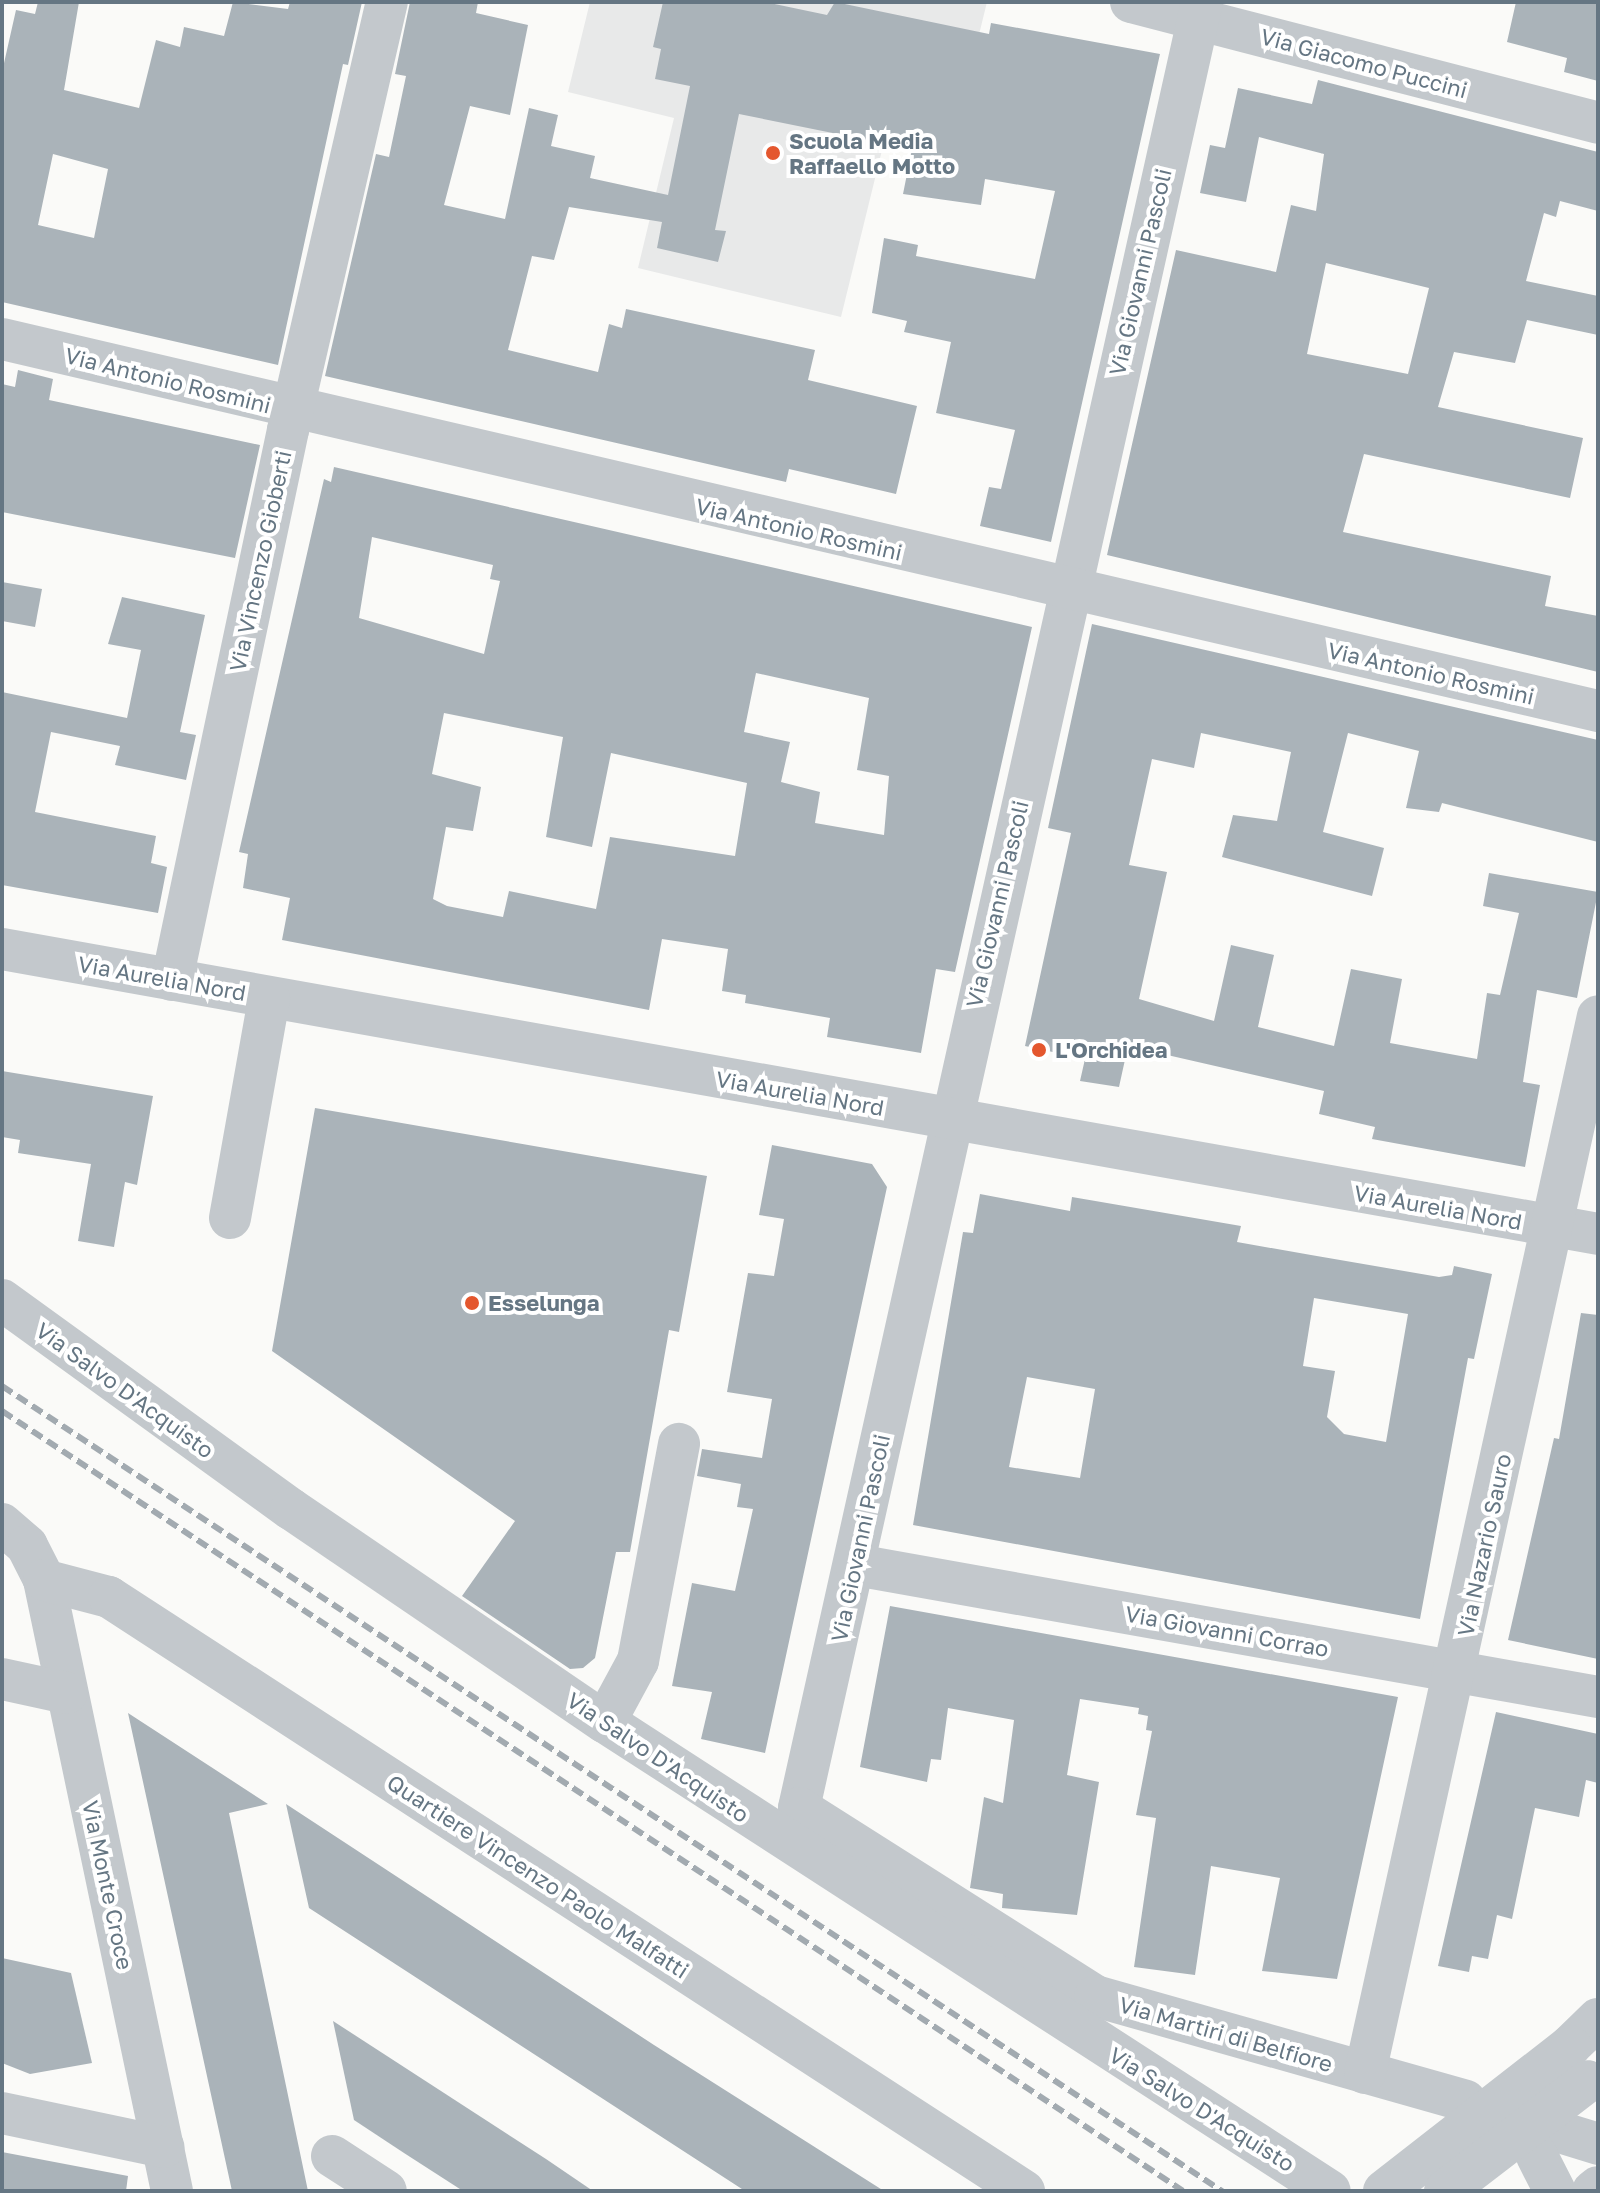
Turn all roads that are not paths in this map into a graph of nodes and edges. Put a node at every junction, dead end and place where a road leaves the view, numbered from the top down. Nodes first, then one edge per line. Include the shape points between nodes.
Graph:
1 (387, 2) edge
2 (1131, 2) edge
3 (1200, 11) edge
4 (1598, 123) edge
5 (2, 339) edge
6 (292, 411) junction
7 (1067, 592) junction
8 (1598, 711) edge
9 (2, 949) edge
10 (172, 980) junction
11 (269, 998) junction
12 (1598, 1016) edge
13 (948, 1121) junction
14 (230, 1218) dead end
15 (1550, 1226) junction
16 (1598, 1234) edge
17 (2, 1300) edge
18 (679, 1444) dead end
19 (2, 1524) edge
20 (856, 1565) junction
21 (44, 1580) junction
22 (1458, 1673) junction
23 (2, 1679) edge
24 (67, 1693) junction
25 (1598, 1697) edge
26 (605, 1722) junction
27 (799, 1808) joint
28 (1588, 2054) edge
29 (1365, 2073) junction
30 (1465, 2101) dead end
31 (2, 2113) edge
32 (163, 2147) junction
33 (332, 2156) dead end
34 (1598, 2187) edge
35 (172, 2191) edge
36 (386, 2191) edge
37 (1024, 2191) edge
38 (1330, 2191) edge
39 (1384, 2191) edge
40 (1445, 2191) edge
41 (1593, 2191) edge

1 - 6 street, Via Vincenzo Gioberti
2 - 3 street, Via Giacomo Puccini
3 - 4 street, Via Giacomo Puccini
3 - 7 street, Via Giovanni Pascoli
5 - 6 street, Via Antonio Rosmini
6 - 7 street, Via Antonio Rosmini
6 - 10 street, Via Vincenzo Gioberti
7 - 8 street, Via Antonio Rosmini
7 - 13 street, Via Giovanni Pascoli
9 - 10 street, Via Aurelia Nord
10 - 11 street, Via Aurelia Nord
11 - 13 street, Via Aurelia Nord
11 - 14 street
12 - 15 street, Via Nazario Sauro
13 - 15 street, Via Aurelia Nord
13 - 20 street, Via Giovanni Pascoli
15 - 16 street, Via Aurelia Nord
15 - 22 street, Via Nazario Sauro
17 - 26 street, Via Salvo D'Acquisto via 279,1501
18 - 26 street via 638,1661
19 - 21 street, Via Monte Croce via 27,1546
20 - 22 street, Via Giovanni Corrao
20 - 27 street, Via Giovanni Pascoli
21 - 24 street, Via Monte Croce
21 - 37 street, Quartiere Vincenzo Paolo Malfatti via 109,1597
22 - 25 street, Via Giovanni Corrao
22 - 29 street, Via Nazario Sauro
23 - 24 street
24 - 32 street, Via Monte Croce
26 - 38 street, Via Salvo D'Acquisto
27 - 29 street, Via Martiri di Belfiore via 1095,1996
28 - 39 street, bridge
28 - 40 street, bridge
29 - 30 street, Via Martiri di Belfiore
31 - 32 street
32 - 35 street, Via Monte Croce
33 - 36 street
34 - 41 street

